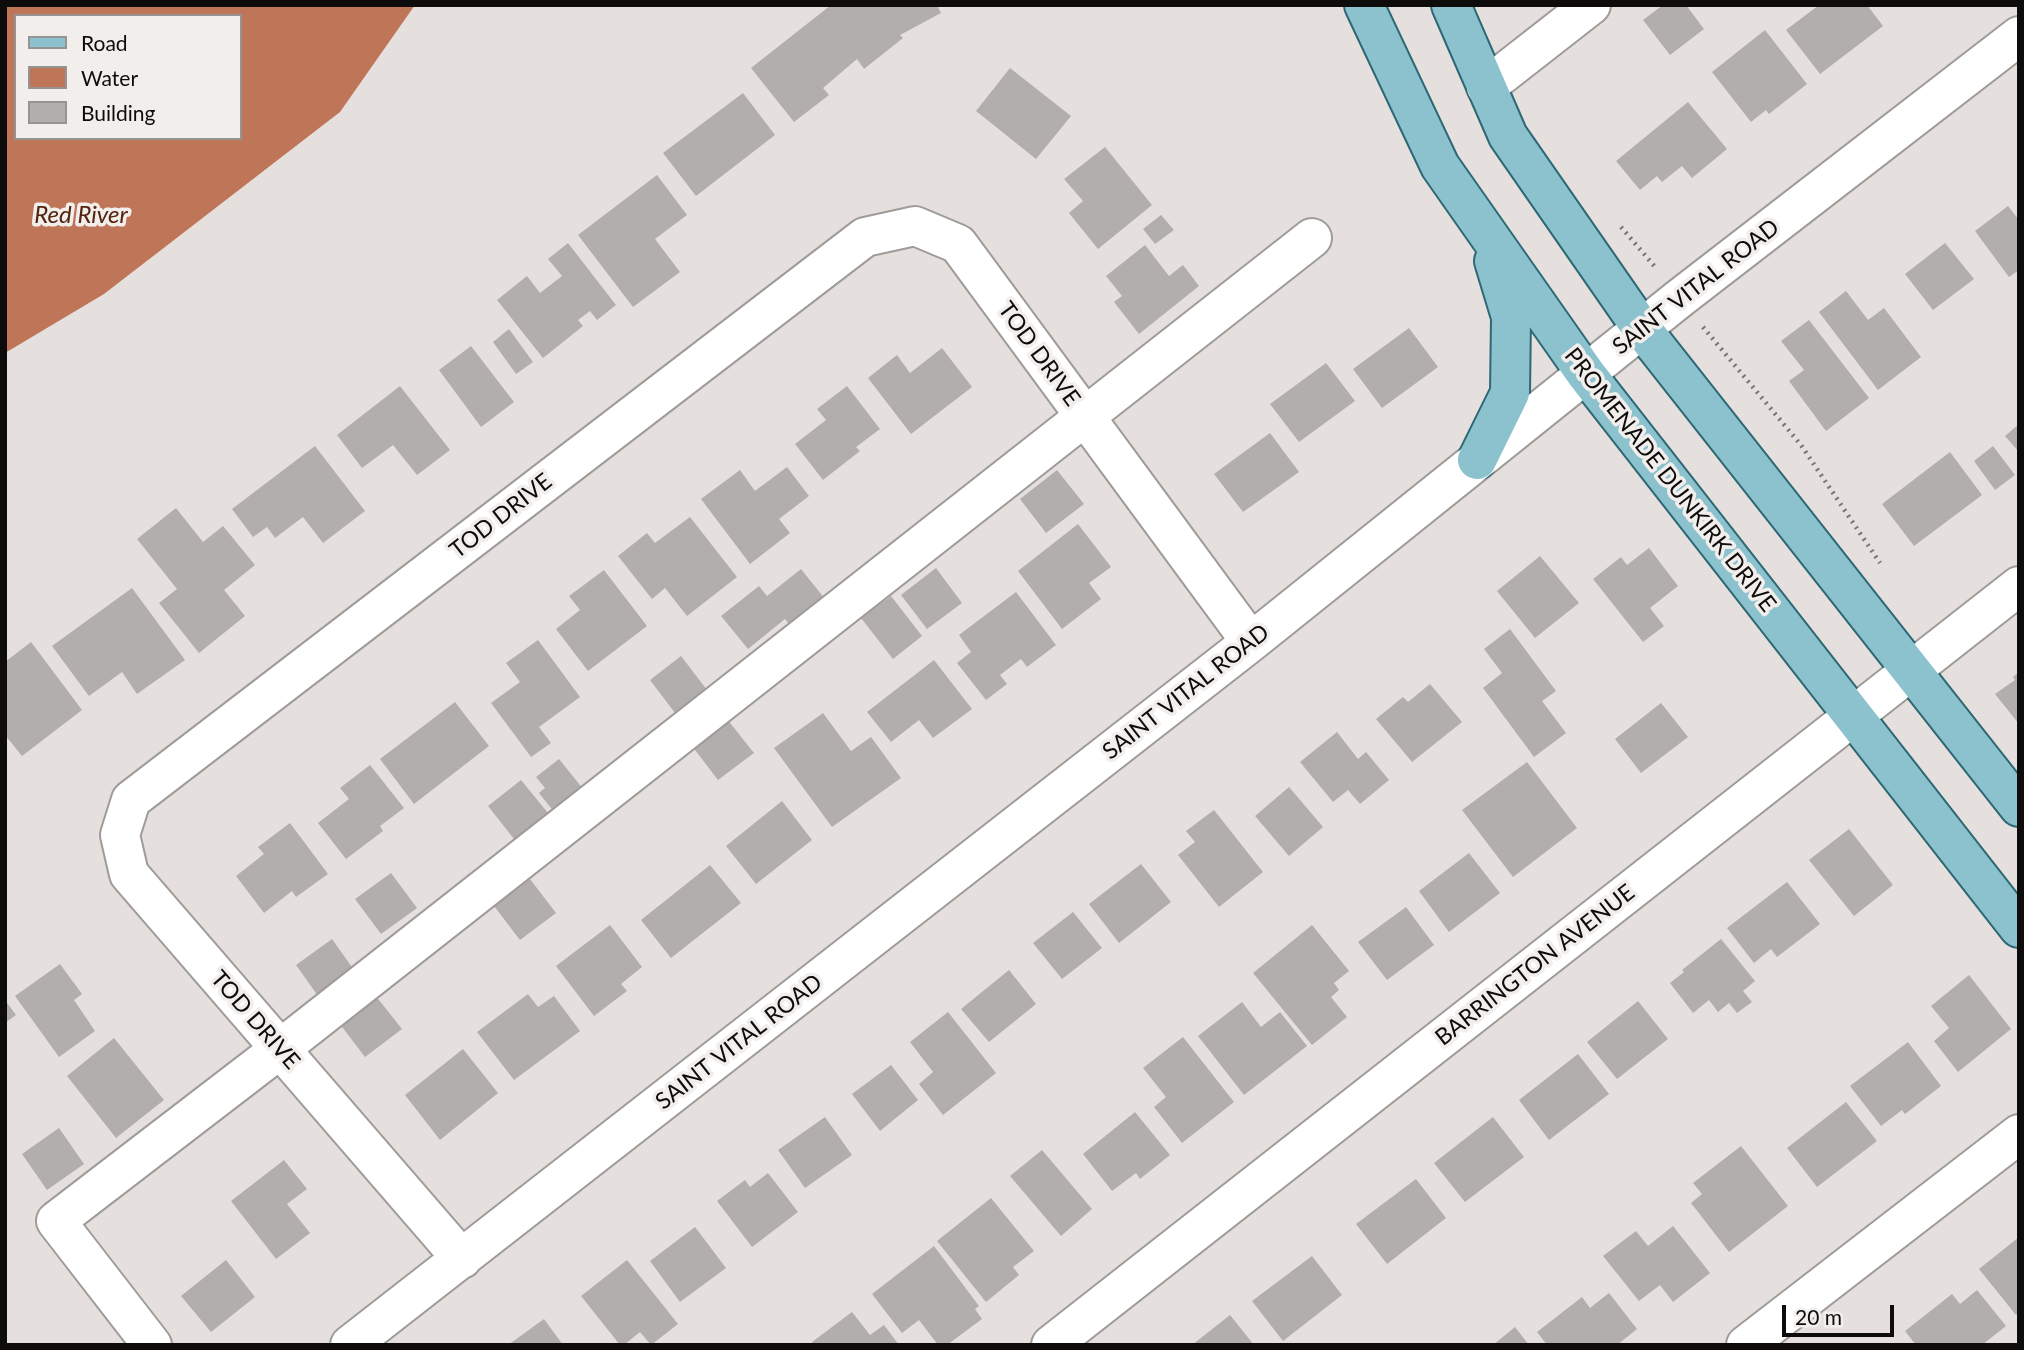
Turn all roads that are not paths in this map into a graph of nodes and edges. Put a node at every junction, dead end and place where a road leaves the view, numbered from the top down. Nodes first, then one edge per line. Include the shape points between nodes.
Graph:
1 (1364, 5) edge
2 (1451, 5) edge
3 (1591, 5) edge
4 (2019, 36) edge
5 (1486, 87) junction
6 (1485, 229) junction
7 (1312, 238) dead end
8 (1642, 328) junction
9 (1586, 374) junction
10 (1086, 417) junction
11 (1476, 460) junction
12 (2019, 586) edge
13 (1251, 642) junction
14 (1912, 670) junction
15 (1853, 716) junction
16 (2019, 807) edge
17 (2019, 928) edge
18 (280, 1049) junction
19 (2019, 1134) edge
20 (462, 1259) junction
21 (152, 1345) edge
22 (350, 1345) edge
23 (1051, 1345) edge
24 (1746, 1345) edge

1 - 6 main road, PROMENADE DUNKIRK DRIVE via 1440,166
2 - 5 main road
3 - 5 street
4 - 8 street, SAINT VITAL ROAD
5 - 8 main road via 1507,136
6 - 9 main road, PROMENADE DUNKIRK DRIVE
6 - 11 main road via 1511,317 1510,393
7 - 10 street
8 - 9 street, SAINT VITAL ROAD
8 - 14 main road
9 - 11 street, SAINT VITAL ROAD
9 - 15 main road, PROMENADE DUNKIRK DRIVE
10 - 13 street, TOD DRIVE
10 - 18 street
10 - 18 street, TOD DRIVE via 958,244 915,226 865,237 131,800 120,835 129,874
11 - 13 street, SAINT VITAL ROAD
12 - 14 street, BARRINGTON AVENUE
13 - 20 street, SAINT VITAL ROAD
14 - 15 street, BARRINGTON AVENUE
14 - 16 main road
15 - 17 main road, PROMENADE DUNKIRK DRIVE
15 - 23 street, BARRINGTON AVENUE
18 - 20 street, TOD DRIVE
18 - 21 street via 55,1221
19 - 24 street
20 - 22 street, SAINT VITAL ROAD

